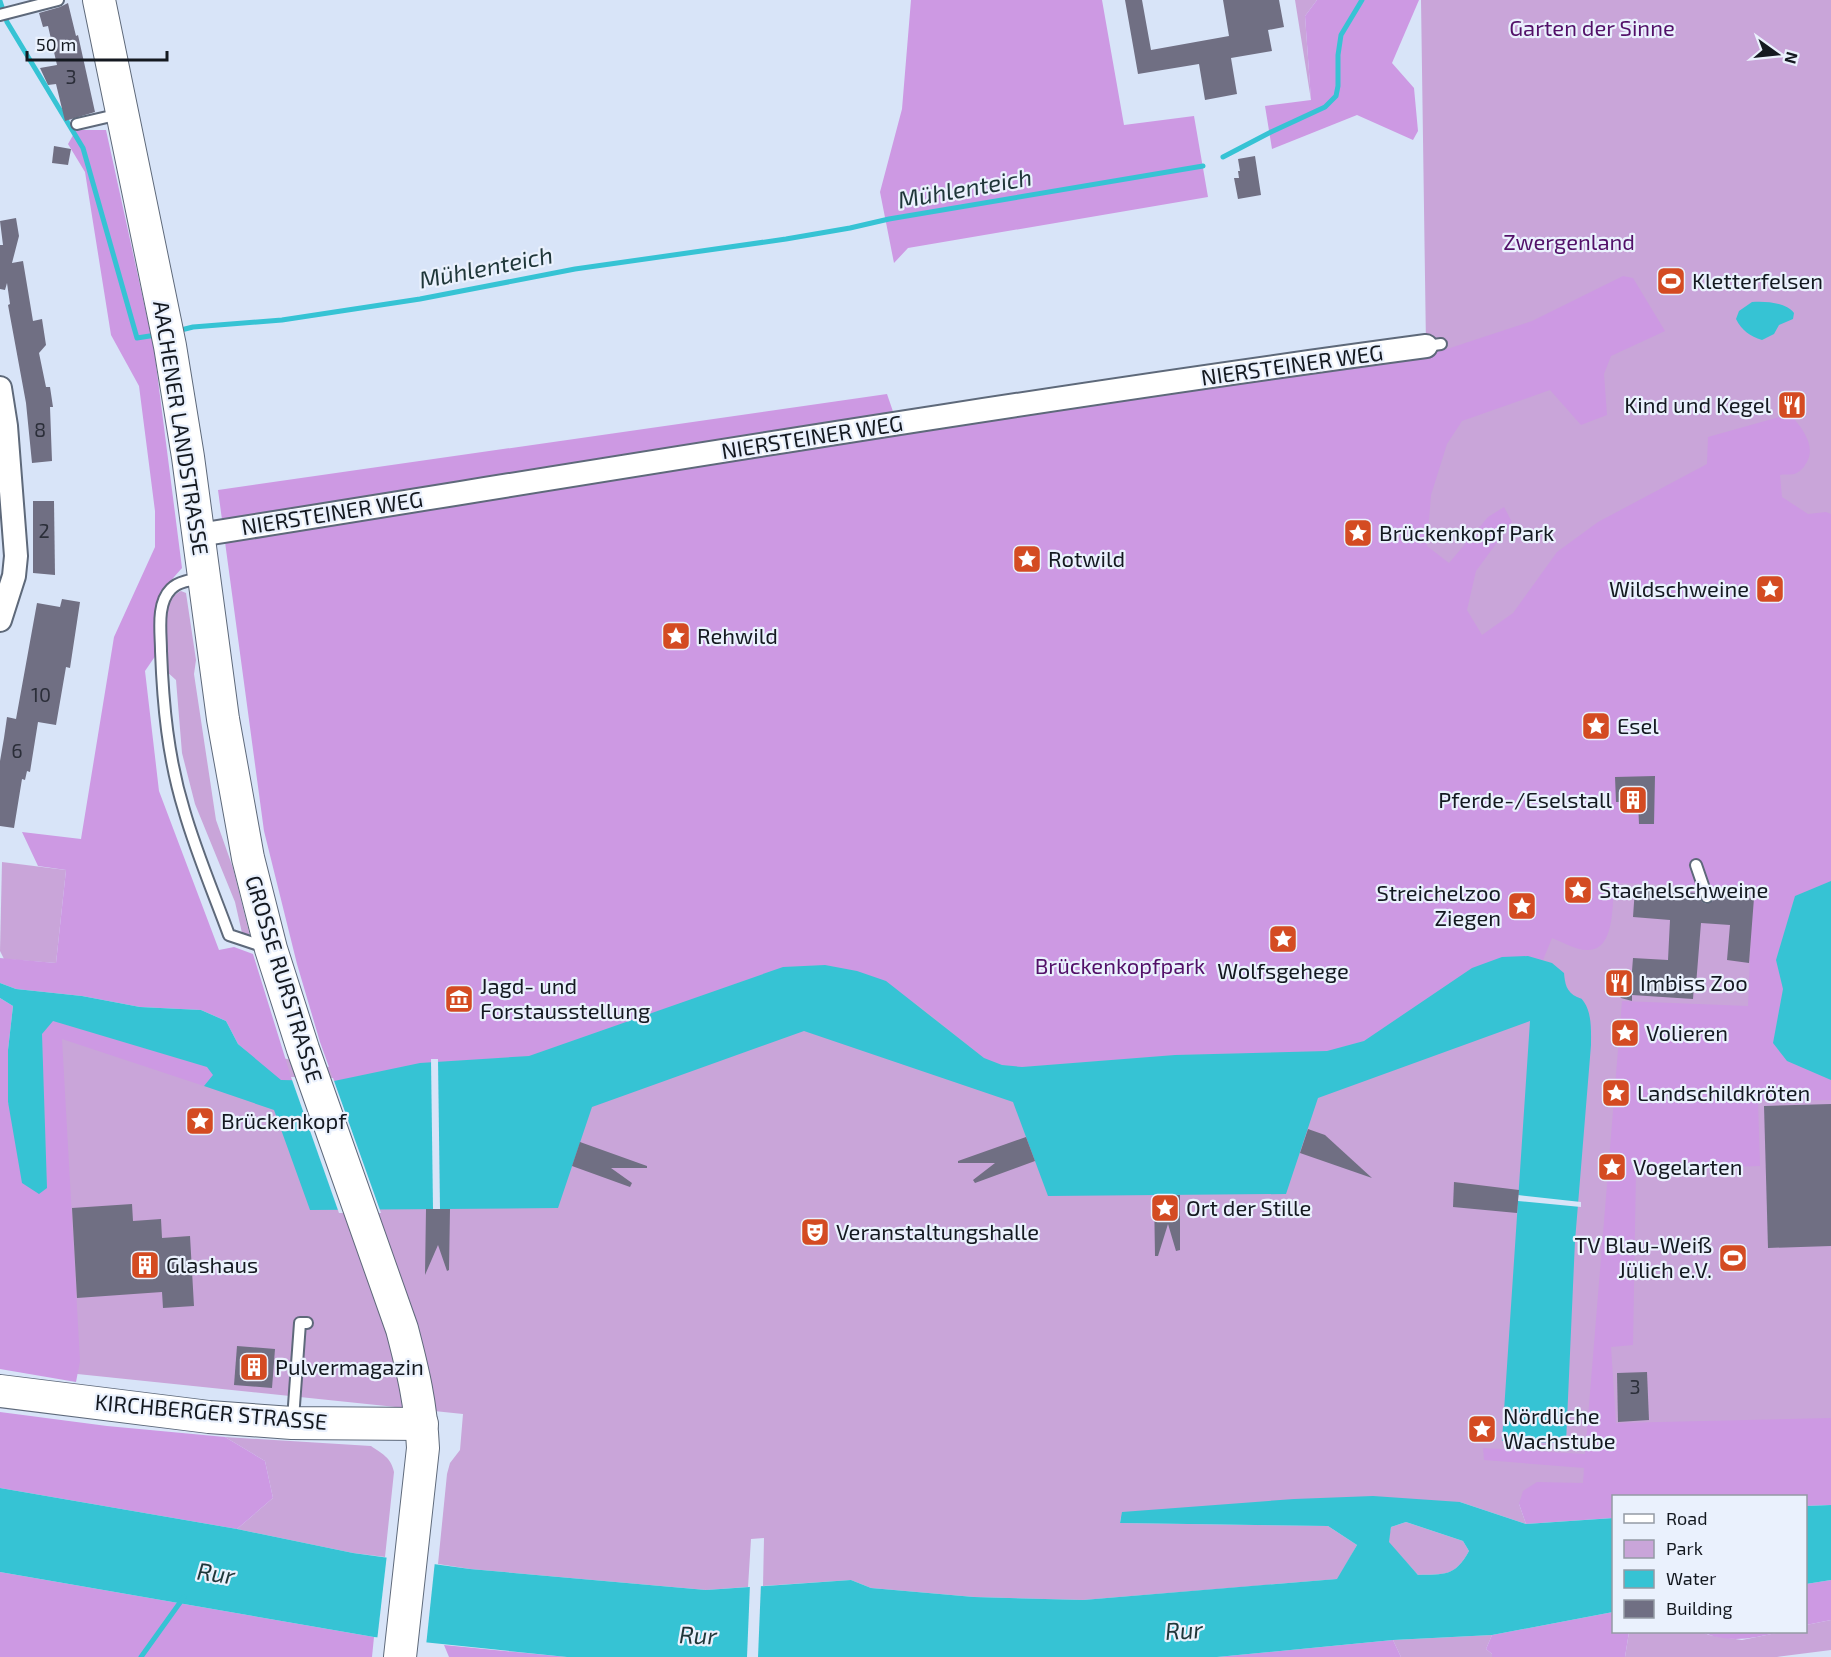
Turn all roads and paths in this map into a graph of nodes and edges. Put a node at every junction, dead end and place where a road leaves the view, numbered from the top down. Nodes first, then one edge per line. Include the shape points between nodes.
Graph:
1 (58, 0) edge
2 (99, 0) edge
3 (0, 15) edge
4 (123, 113) junction
5 (77, 124) dead end
6 (1433, 345) dead end
7 (0, 388) edge
8 (3, 426) edge
9 (199, 535) junction
10 (204, 579) junction
11 (5, 591) edge
12 (0, 620) edge
13 (248, 858) joint
14 (1696, 865) dead end
15 (1707, 897) dead end
16 (271, 949) junction
17 (307, 1323) dead end
18 (0, 1391) edge
19 (292, 1423) junction
20 (422, 1436) junction
21 (400, 1657) edge

1 - 3 lane
2 - 4 main road, AACHENER LANDSTRASSE
4 - 5 lane
4 - 9 main road, AACHENER LANDSTRASSE via 167,332
6 - 9 street, NIERSTEINER WEG via 1163,383
7 - 8 street
8 - 11 street via 16,556 14,576
9 - 10 main road, AACHENER LANDSTRASSE
10 - 13 main road, AACHENER LANDSTRASSE via 223,719
10 - 16 lane via 184,581 171,589 163,603 163,698 171,754 184,810 229,935
11 - 12 street
13 - 16 main road, GROSSE RURSTRASSE
14 - 15 lane
16 - 20 main road, GROSSE RURSTRASSE via 402,1329
17 - 19 lane via 300,1323
18 - 19 main road, KIRCHBERGER STRASSE via 209,1417
19 - 20 main road, KIRCHBERGER STRASSE
20 - 21 main road, GROSSE RURSTRASSE

